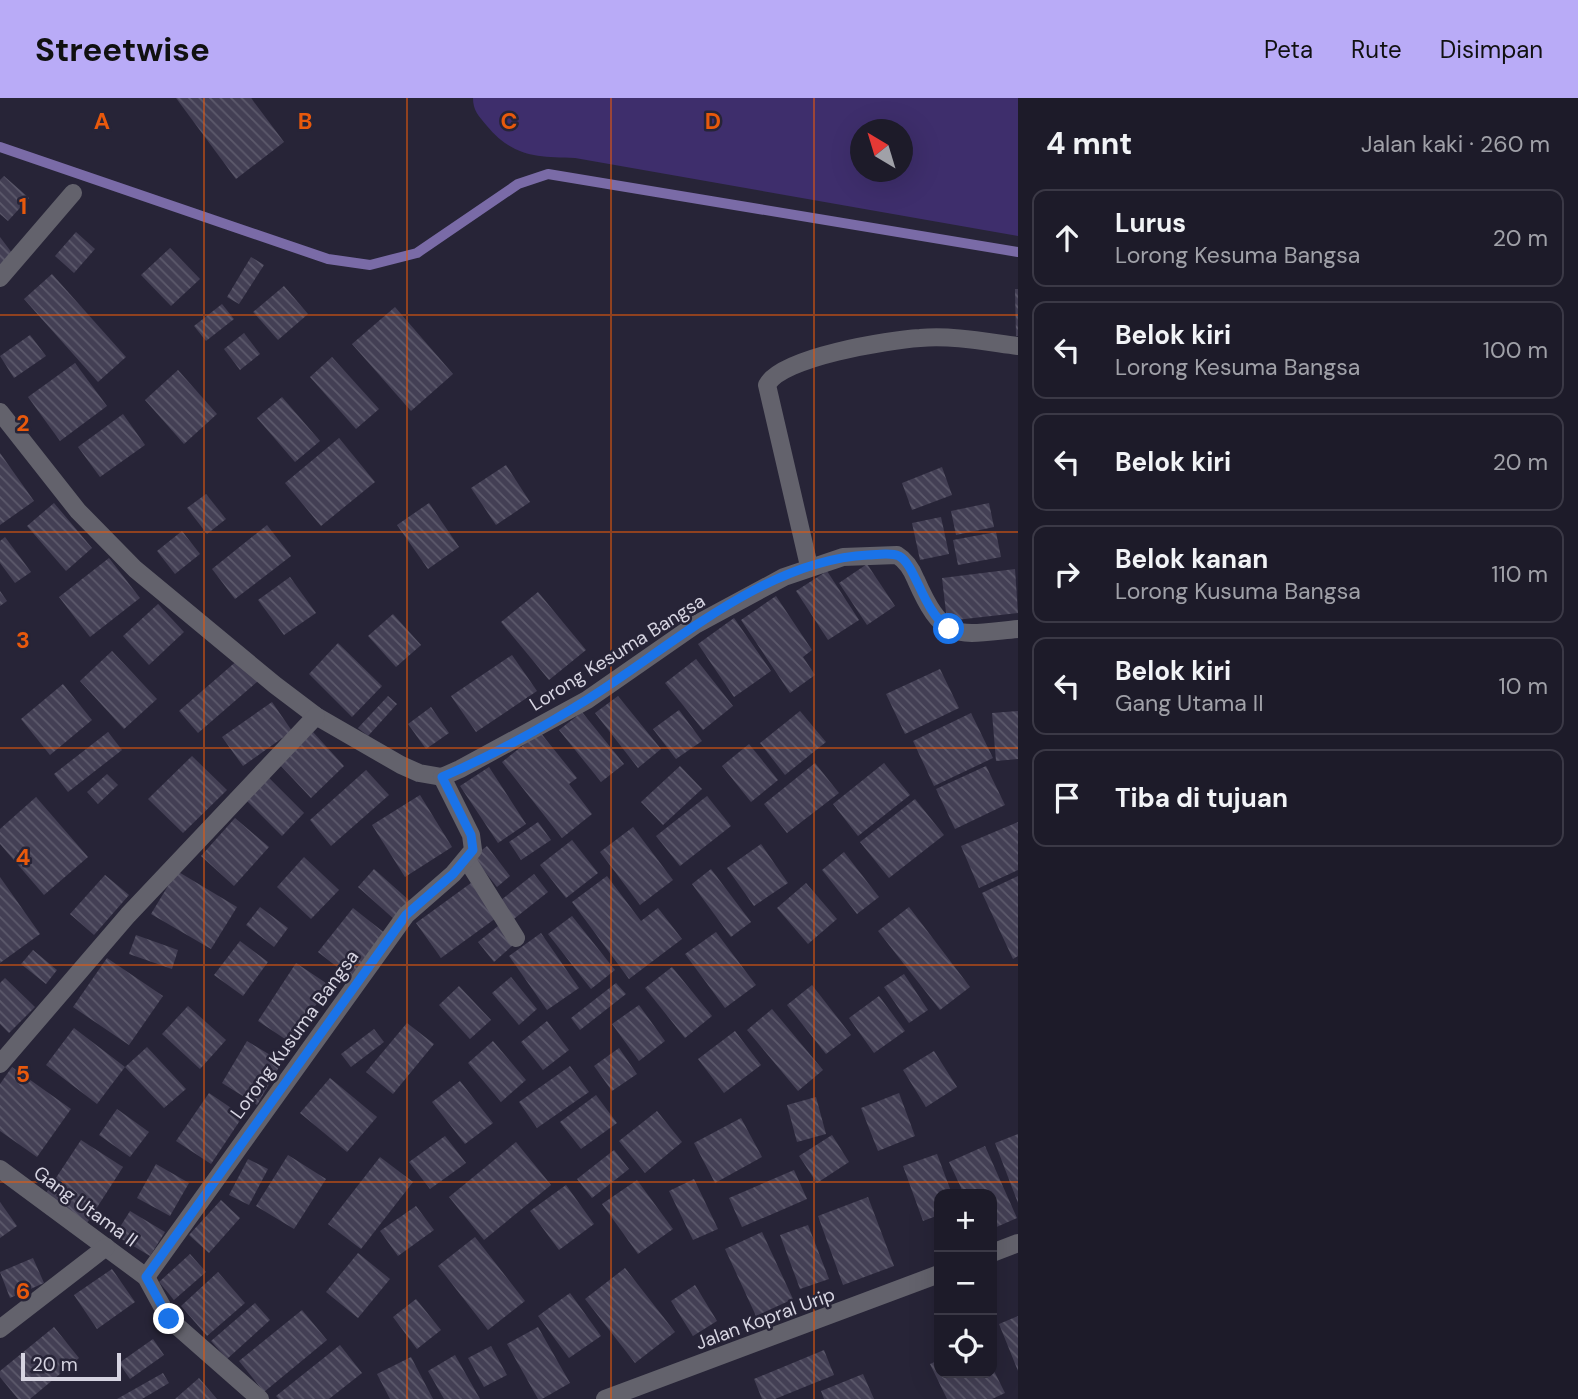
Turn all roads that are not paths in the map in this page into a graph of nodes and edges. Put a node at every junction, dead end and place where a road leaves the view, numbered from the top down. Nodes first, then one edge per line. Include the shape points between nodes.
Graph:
1 (73, 193) dead end
2 (0, 278) edge
3 (1018, 346) edge
4 (0, 412) edge
5 (809, 566) junction
6 (1018, 629) edge
7 (316, 716) junction
8 (442, 777) junction
9 (467, 860) junction
10 (516, 938) dead end
11 (0, 1064) edge
12 (0, 1169) edge
13 (1018, 1243) edge
14 (106, 1247) junction
15 (995, 1252) edge
16 (934, 1276) edge
17 (146, 1277) junction
18 (0, 1329) edge
19 (260, 1399) edge
20 (605, 1399) edge

1 - 2 street
3 - 5 street via 911,339 866,345 795,365 771,377 767,385
4 - 7 street via 78,511 135,569
5 - 6 street, Lorong Kesuma Bangsa via 843,557 893,554 906,562 925,603 949,629 966,634
5 - 8 street, Lorong Kesuma Bangsa via 695,625 587,700
7 - 8 street via 401,765
7 - 11 street via 128,915
8 - 9 street via 474,844
9 - 10 street
9 - 17 street, Lorong Kusuma Bangsa via 406,915
12 - 14 street, Gang Utama II
13 - 15 street
14 - 17 street, Gang Utama II
14 - 18 street
16 - 20 street, Jalan Kopral Urip
17 - 19 street, Gang Utama II via 169,1319

